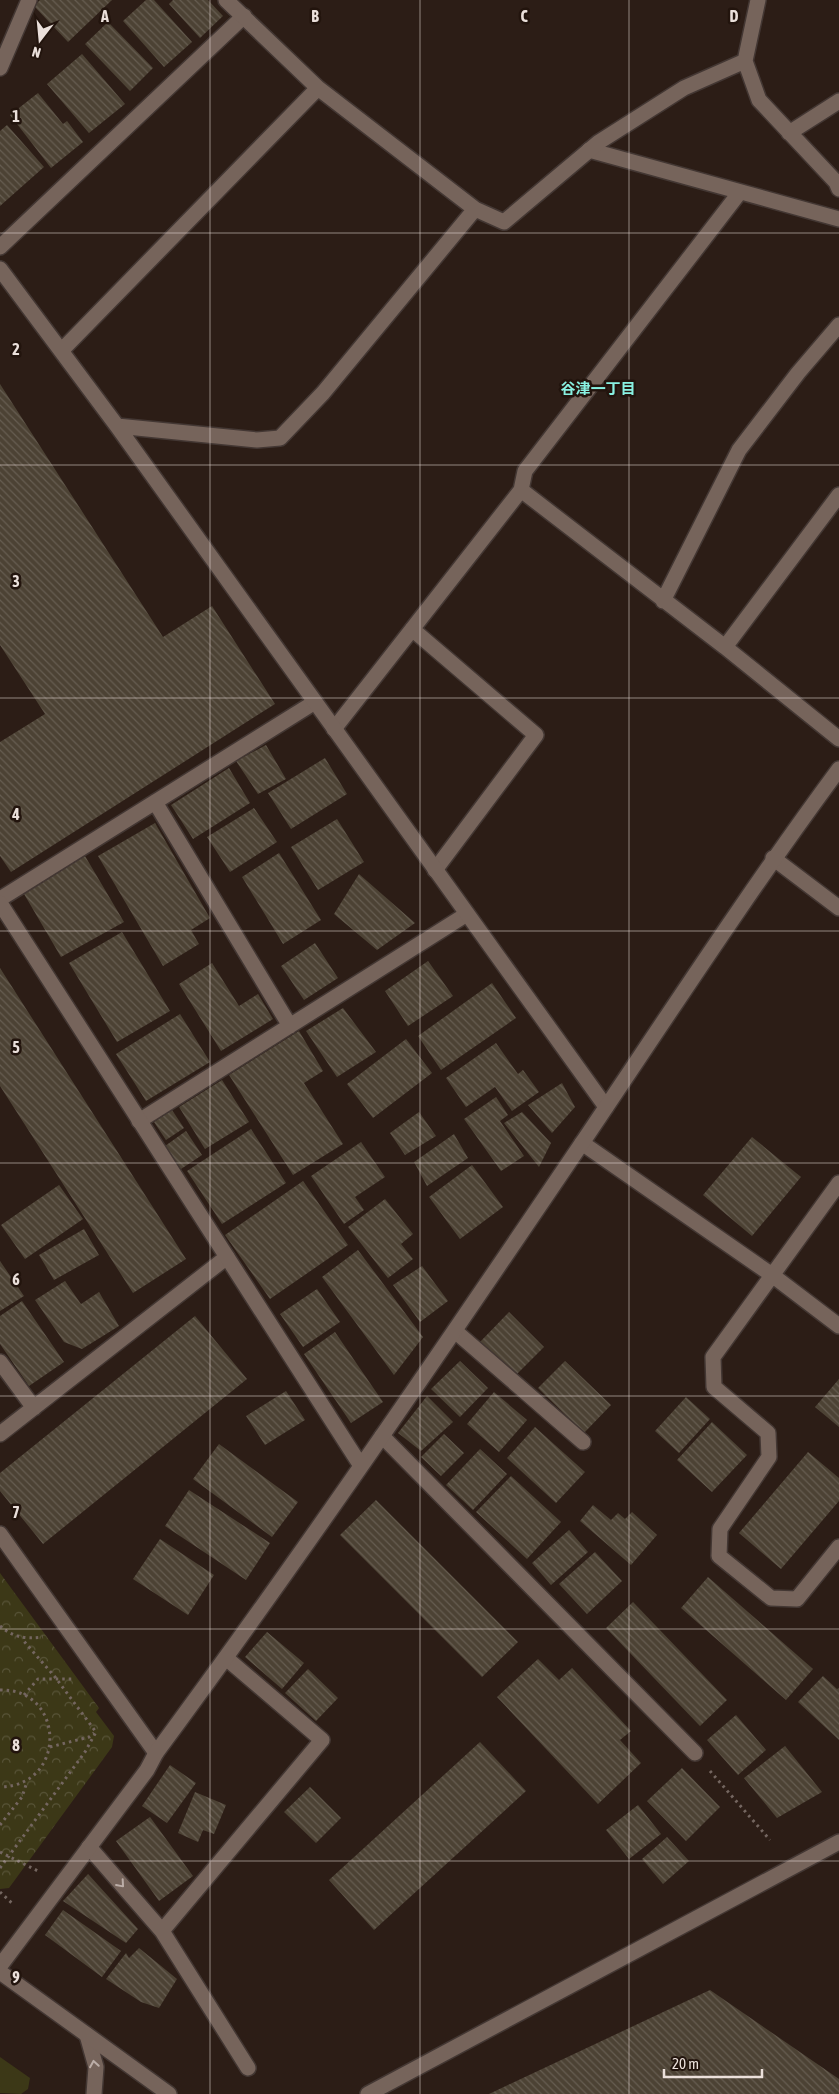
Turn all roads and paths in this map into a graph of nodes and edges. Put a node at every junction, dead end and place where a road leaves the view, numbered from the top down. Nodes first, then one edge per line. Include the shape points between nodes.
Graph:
1 (29, 0) edge
2 (226, 0) edge
3 (758, 0) edge
4 (244, 16) junction
5 (745, 61) junction
6 (0, 68) edge
7 (318, 88) junction
8 (839, 101) edge
9 (790, 133) junction
10 (589, 150) junction
11 (839, 190) edge
12 (740, 192) junction
13 (475, 209) junction
14 (839, 219) edge
15 (0, 247) edge
16 (0, 269) edge
17 (839, 325) edge
18 (62, 350) junction
19 (117, 426) junction
20 (521, 490) junction
21 (839, 494) edge
22 (663, 602) junction
23 (412, 629) junction
24 (725, 647) junction
25 (315, 702) junction
26 (334, 729) junction
27 (839, 739) edge
28 (839, 769) edge
29 (155, 802) junction
30 (773, 858) junction
31 (435, 870) junction
32 (0, 899) edge
33 (0, 903) edge
34 (839, 908) edge
35 (467, 914) junction
36 (290, 1026) junction
37 (606, 1107) junction
38 (139, 1121) junction
39 (582, 1143) junction
40 (839, 1182) edge
41 (226, 1257) junction
42 (772, 1275) junction
43 (839, 1326) edge
44 (455, 1331) junction
45 (0, 1362) edge
46 (34, 1408) junction
47 (0, 1434) edge
48 (382, 1436) junction
49 (583, 1442) dead end
50 (361, 1466) junction
51 (0, 1534) edge
52 (839, 1547) edge
53 (0, 1626) edge
54 (49, 1636) dead end
55 (22, 1639) junction
56 (226, 1658) junction
57 (55, 1677) junction
58 (78, 1679) dead end
59 (0, 1690) edge
60 (24, 1695) junction
61 (96, 1732) junction
62 (50, 1747) junction
63 (156, 1753) junction
64 (695, 1753) joint
65 (27, 1780) junction
66 (0, 1788) edge
67 (0, 1825) edge
68 (770, 1840) dead end
69 (839, 1842) edge
70 (89, 1847) junction
71 (0, 1852) edge
72 (9, 1856) junction
73 (0, 1868) edge
74 (40, 1872) dead end
75 (0, 1892) edge
76 (15, 1906) dead end
77 (162, 1931) junction
78 (0, 1966) edge
79 (0, 1972) edge
80 (87, 2035) junction
81 (248, 2068) dead end
82 (94, 2094) edge
83 (169, 2094) edge
84 (368, 2094) edge

1 - 6 street
2 - 4 street
3 - 5 street
4 - 7 street
4 - 15 street
5 - 9 street via 759,100
5 - 10 street via 684,88
7 - 13 street
7 - 18 street
8 - 9 street
9 - 11 street via 836,182
10 - 12 street
10 - 13 street via 504,222
12 - 14 street
12 - 20 street via 525,471
13 - 19 street via 323,393 280,438 258,440
16 - 18 street
17 - 22 street via 798,372 739,450
18 - 19 street
19 - 25 street
20 - 22 street
20 - 23 street
21 - 24 street
22 - 24 street
23 - 26 street
23 - 31 street via 536,735
24 - 27 street
25 - 26 street
25 - 29 street
26 - 31 street
28 - 30 street
29 - 32 street
29 - 36 street
30 - 34 street
30 - 37 street
31 - 35 street
33 - 38 street
35 - 36 street
35 - 37 street
36 - 38 street
37 - 39 street
38 - 41 street
39 - 42 street
39 - 44 street
40 - 42 street
41 - 46 street
41 - 50 street
42 - 43 street
42 - 52 street via 713,1357 714,1388 768,1433 769,1457 720,1529 719,1556 771,1598 797,1598
44 - 48 street
44 - 49 street
45 - 46 street
46 - 47 street
48 - 50 street
48 - 64 street
50 - 56 street
51 - 63 street
53 - 55 path
54 - 55 path
55 - 57 path
56 - 63 street
56 - 77 street via 322,1740
57 - 58 path
57 - 60 path via 38,1679
57 - 61 path
59 - 60 path
60 - 62 path via 44,1713 49,1726
61 - 62 path
61 - 72 path
62 - 65 path via 42,1766
63 - 70 street via 147,1770
64 - 68 path
65 - 66 path
65 - 67 path via 22,1797
69 - 84 street
70 -> 77 street
70 - 78 street
71 - 72 path
72 - 73 path
72 - 74 path
75 - 76 path
77 - 81 street
79 - 80 street
82 -> 80 street via 96,2067
80 - 83 street

